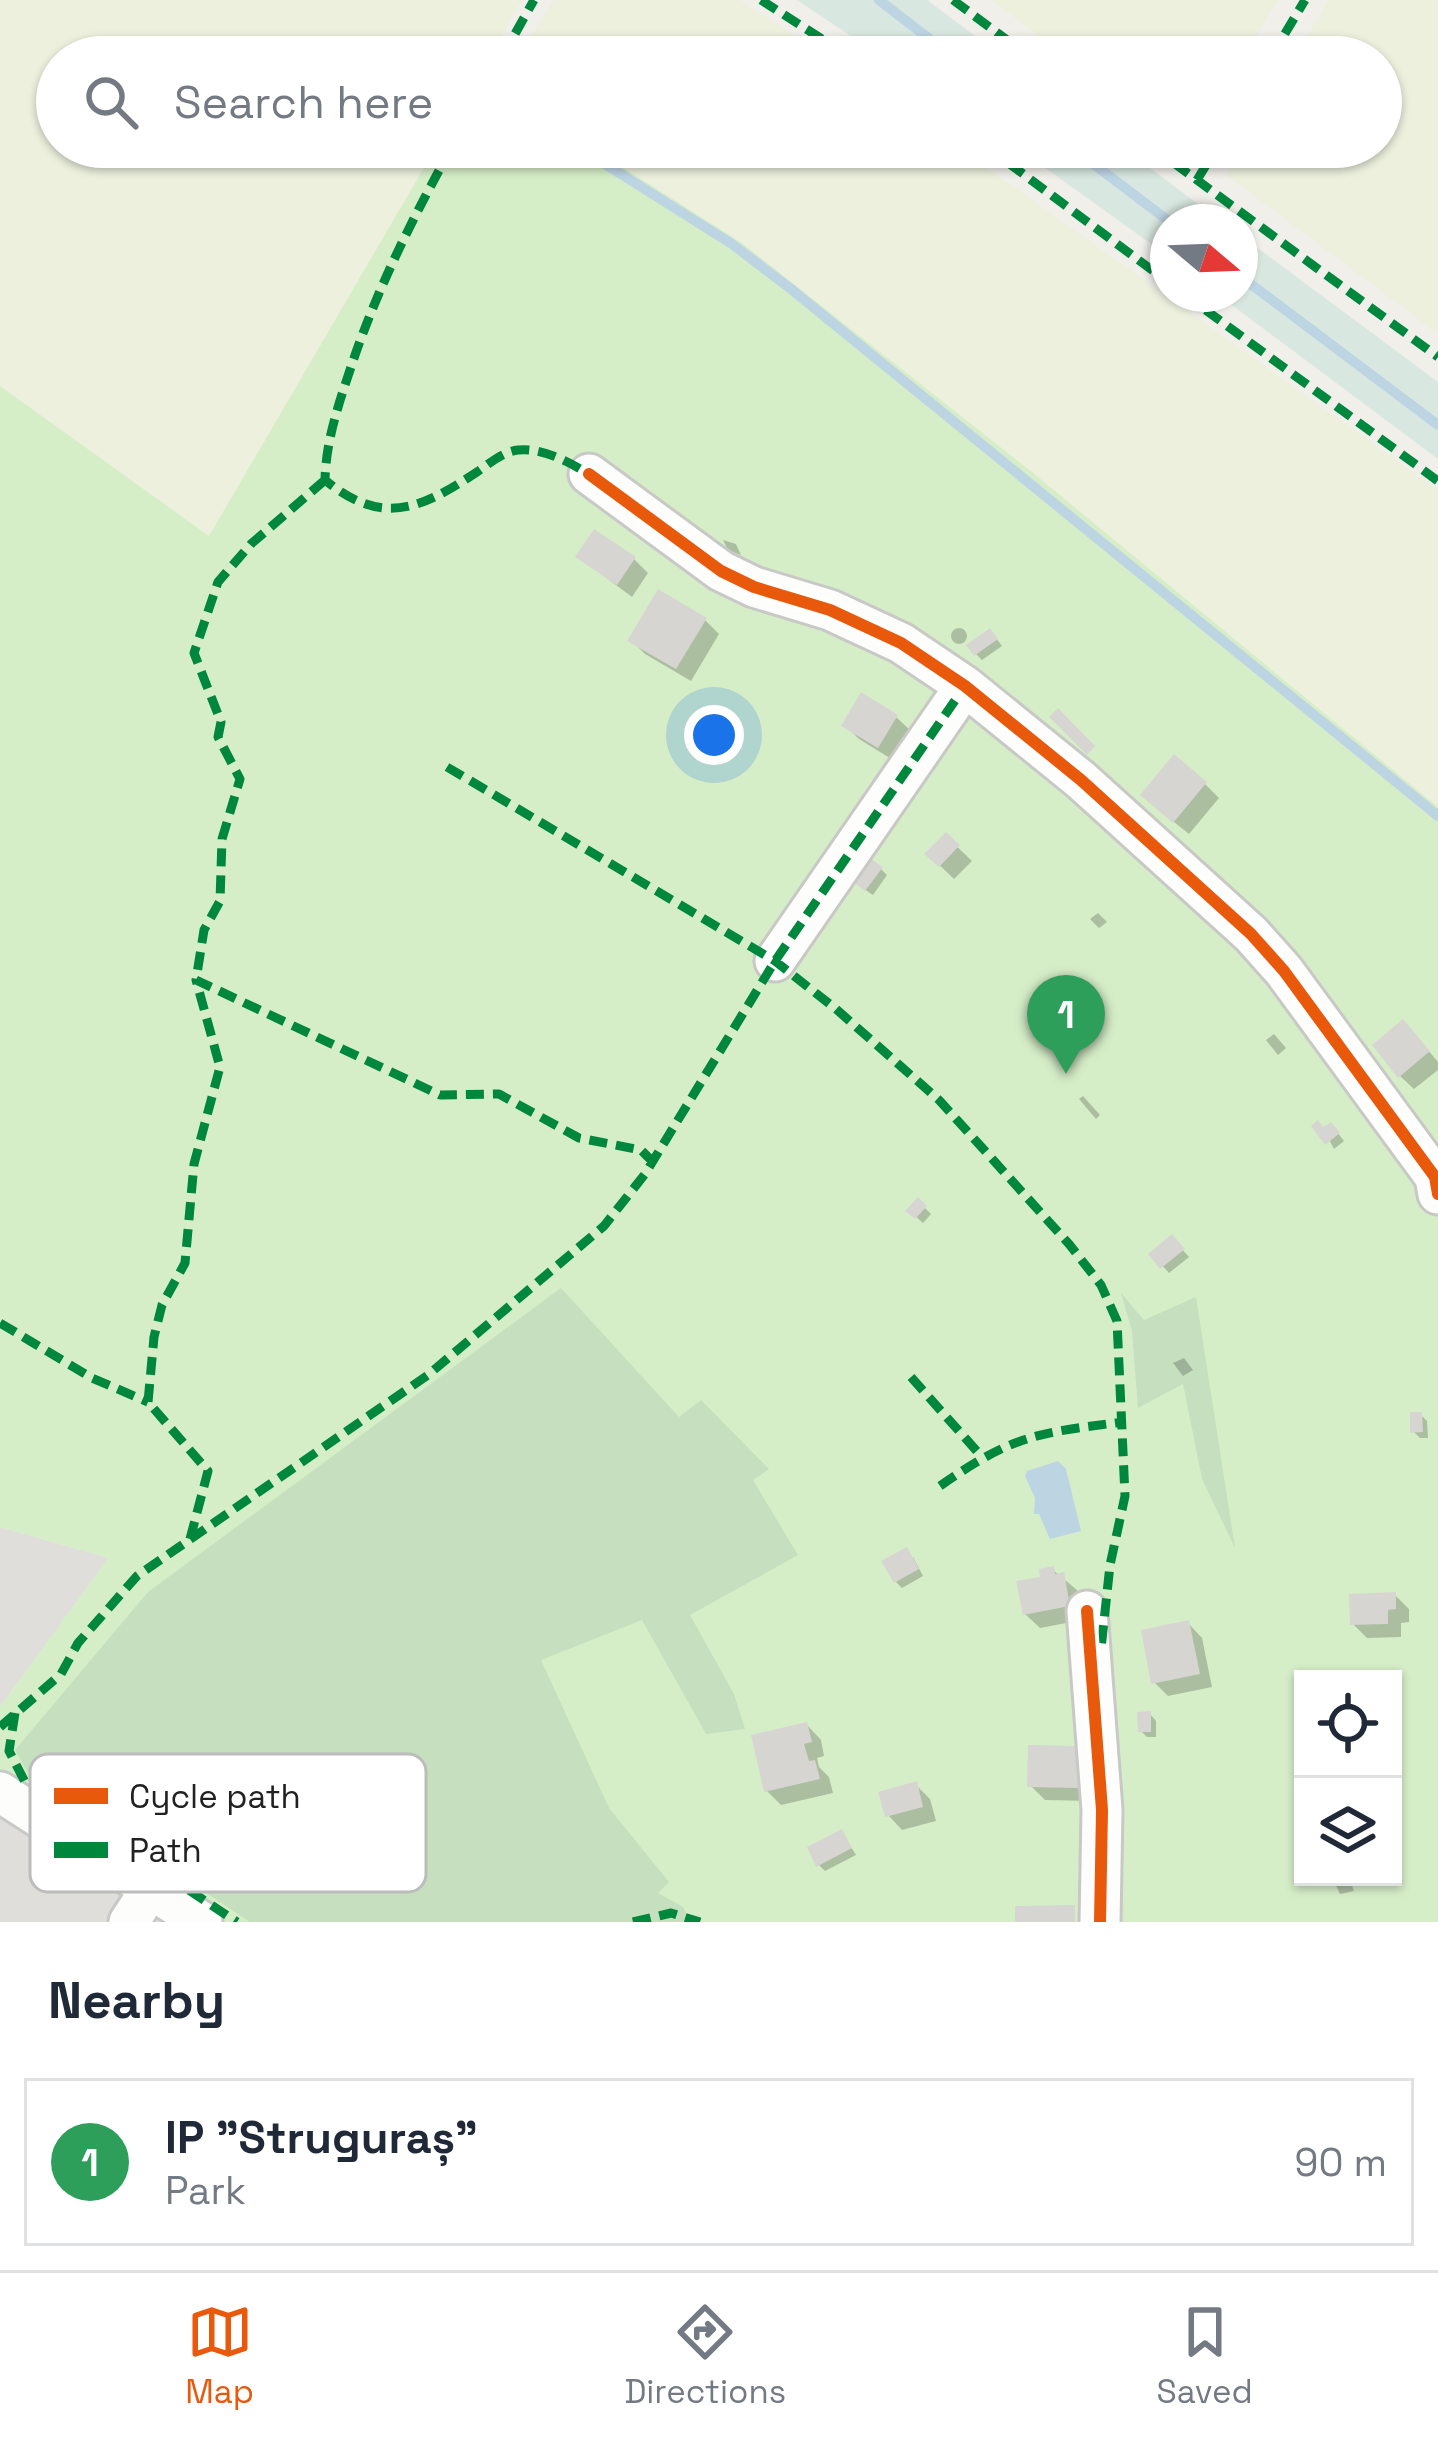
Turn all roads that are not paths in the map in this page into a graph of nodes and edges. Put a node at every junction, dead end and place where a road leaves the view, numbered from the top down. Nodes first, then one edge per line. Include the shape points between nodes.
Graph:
1 (589, 474) dead end
2 (965, 686) junction
3 (775, 961) dead end
4 (1438, 1194) edge
5 (1087, 1611) dead end
6 (0, 1792) edge
7 (30, 1811) edge
8 (149, 1892) edge
9 (158, 1892) edge
10 (129, 1922) edge
11 (202, 1922) edge
12 (1100, 1922) edge

1 - 2 street via 721,571 901,643
2 - 3 street
2 - 4 street via 1251,934 1435,1177
5 - 12 street via 1102,1810
6 - 7 street
8 - 10 street
9 - 11 street

